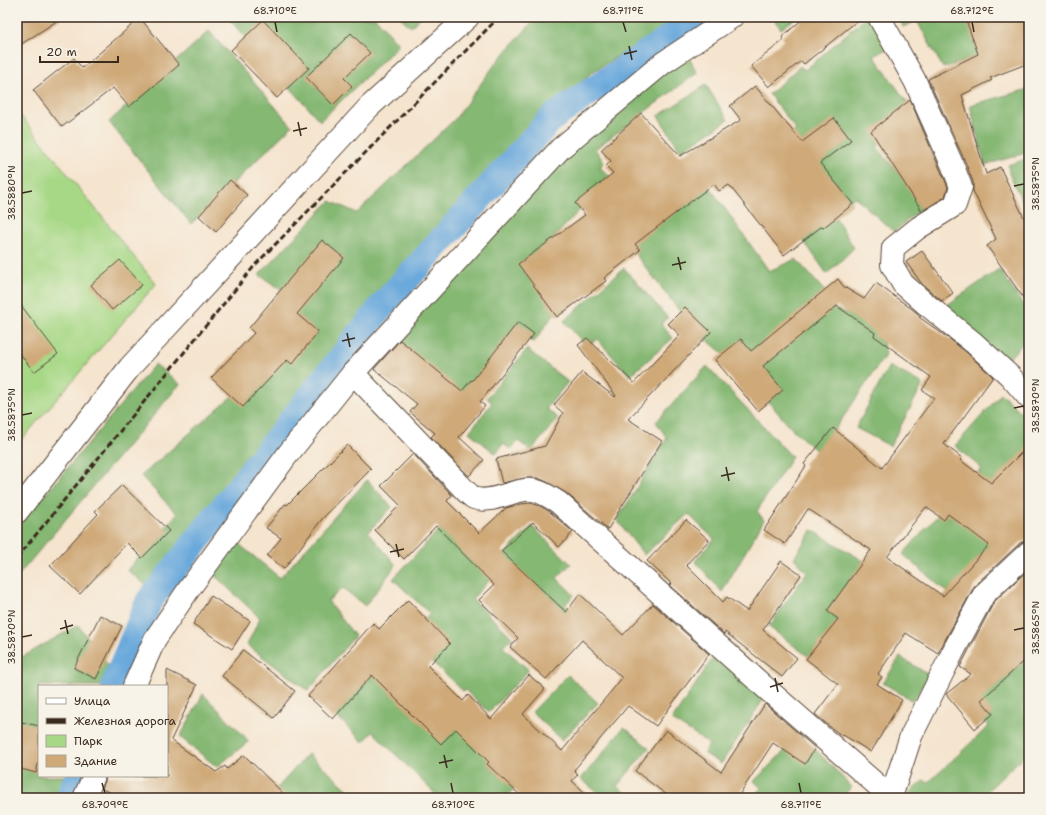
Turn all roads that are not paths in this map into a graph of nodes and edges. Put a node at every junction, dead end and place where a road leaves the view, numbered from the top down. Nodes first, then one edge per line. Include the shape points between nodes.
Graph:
1 (468, 17) edge
2 (732, 17) edge
3 (879, 17) edge
4 (353, 373) junction
5 (1029, 398) edge
6 (17, 512) edge
7 (1029, 552) edge
8 (134, 685) edge
9 (94, 777) edge
10 (892, 797) edge
11 (84, 798) edge

1 - 6 street via 369,108 135,362
2 - 4 street via 663,63 561,148
3 - 5 street via 915,81 961,187 955,205 918,228 893,248 892,265 903,284 974,343 1010,376
4 - 8 street via 288,454 189,589 155,640
4 - 10 street via 473,497 491,498 533,490 558,502
7 - 10 street via 984,594 911,736
9 - 11 street

